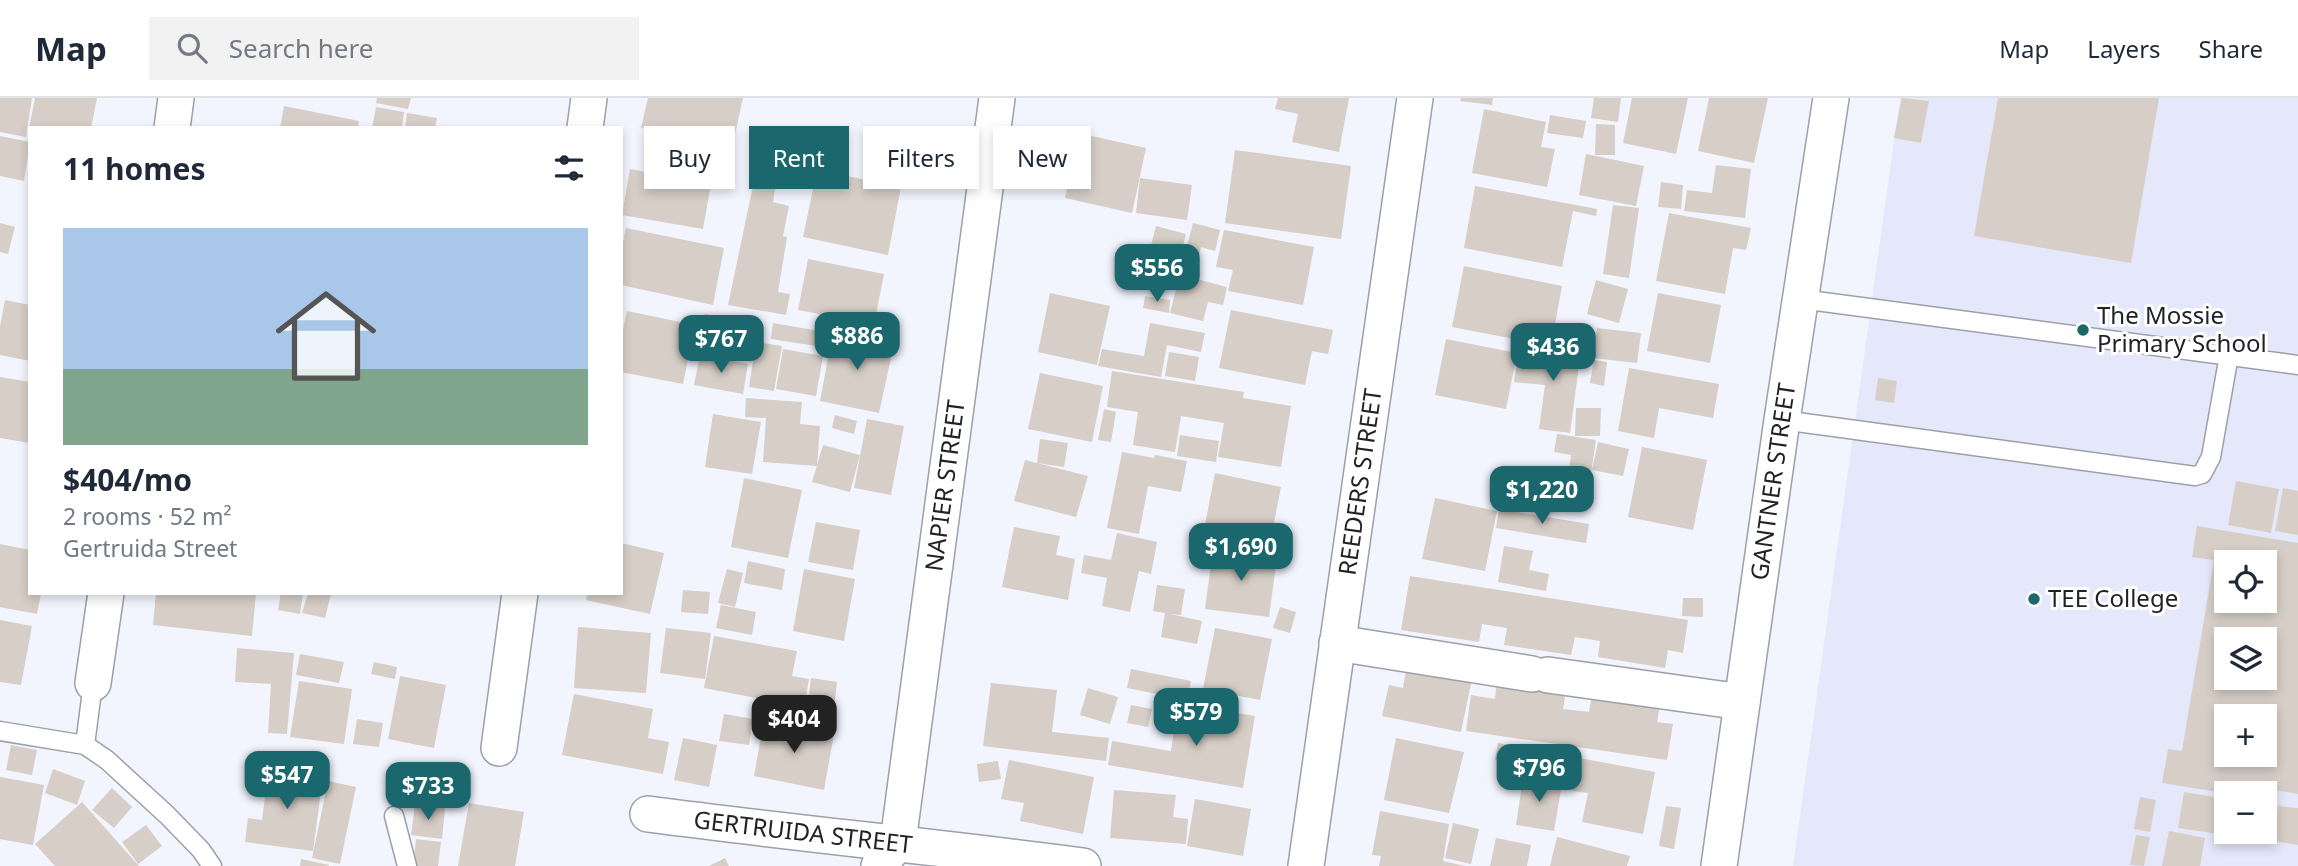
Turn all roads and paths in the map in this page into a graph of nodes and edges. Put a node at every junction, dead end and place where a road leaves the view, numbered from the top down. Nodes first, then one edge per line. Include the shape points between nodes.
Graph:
1 (176, 98) edge
2 (589, 98) edge
3 (997, 98) edge
4 (1415, 98) edge
5 (1831, 98) edge
6 (172, 126) edge
7 (584, 126) edge
8 (1801, 299) junction
9 (2229, 355) junction
10 (2298, 365) edge
11 (1782, 420) junction
12 (106, 595) edge
13 (520, 595) edge
14 (1338, 643) junction
15 (93, 683) joint
16 (1742, 702) junction
17 (0, 731) edge
18 (85, 745) junction
19 (499, 748) dead end
20 (648, 814) dead end
21 (394, 816) dead end
22 (889, 854) edge
23 (212, 866) edge
24 (407, 866) edge
25 (1083, 866) edge
26 (1306, 866) edge
27 (1719, 866) edge

1 - 6 street
2 - 7 street
3 - 22 street, NAPIER STREET
4 - 14 street, REEDERS STREET
5 - 8 street, GANTNER STREET
8 - 9 lane
8 - 11 street, GANTNER STREET
9 - 10 lane
9 - 11 lane via 2211,457 2202,474 2195,476
11 - 16 street, GANTNER STREET
12 - 15 street
13 - 19 street
14 - 16 street
14 - 26 street, REEDERS STREET
15 - 18 lane
16 - 27 street, GANTNER STREET
17 - 18 lane
18 - 23 lane via 167,815
20 - 22 street, GERTRUIDA STREET via 806,834
21 - 24 lane
22 - 25 street, GERTRUIDA STREET

